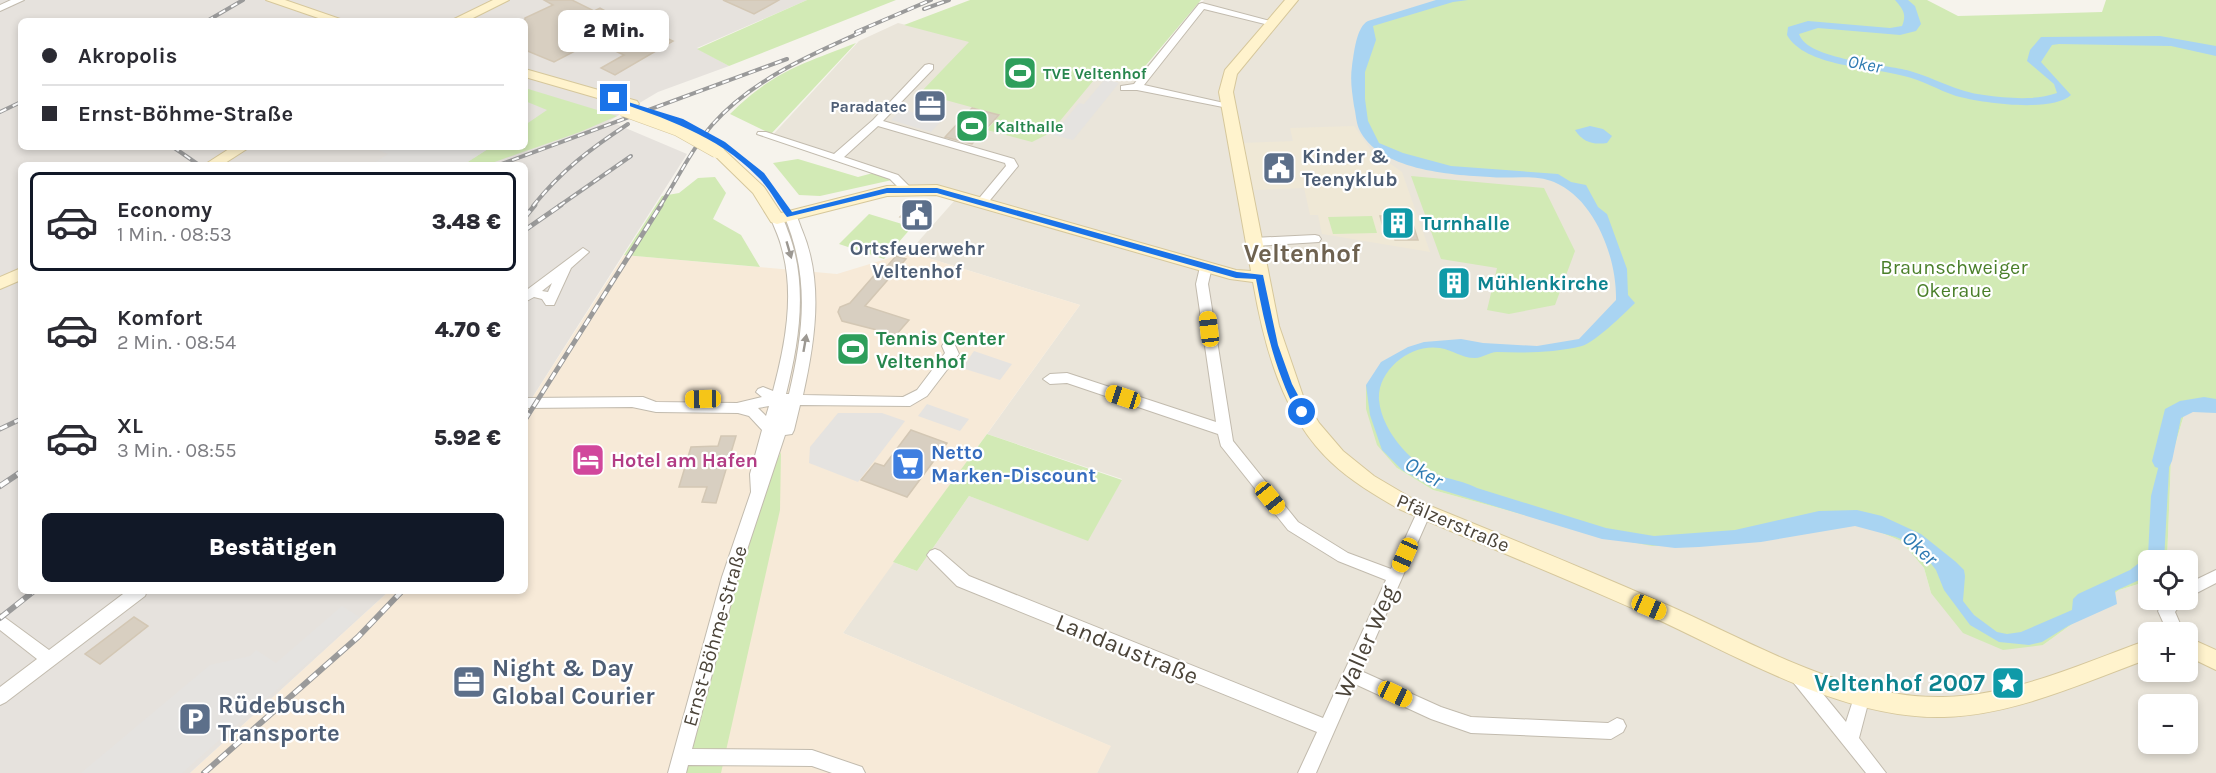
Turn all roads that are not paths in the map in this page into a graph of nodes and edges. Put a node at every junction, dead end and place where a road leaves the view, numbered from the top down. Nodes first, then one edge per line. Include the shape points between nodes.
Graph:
1 (19, 0) edge
2 (272, 0) edge
3 (503, 0) edge
4 (518, 0) edge
5 (1292, 0) edge
6 (0, 8) edge
7 (330, 18) edge
8 (463, 18) edge
9 (479, 18) edge
10 (1273, 23) junction
11 (929, 67) dead end
12 (528, 73) edge
13 (528, 81) edge
14 (1137, 87) junction
15 (1125, 88) dead end
16 (628, 106) junction
17 (1229, 107) junction
18 (877, 122) junction
19 (764, 132) dead end
20 (229, 150) edge
21 (238, 150) edge
22 (836, 158) junction
23 (207, 162) edge
24 (216, 162) edge
25 (906, 189) junction
26 (982, 202) junction
27 (784, 217) junction
28 (1316, 239) dead end
29 (1254, 242) junction
30 (584, 252) dead end
31 (566, 266) junction
32 (1206, 267) junction
33 (18, 268) edge
34 (18, 275) edge
35 (1260, 277) junction
36 (0, 278) edge
37 (0, 284) edge
38 (529, 295) edge
39 (948, 346) dead end
40 (782, 379) junction
41 (1050, 379) dead end
42 (763, 392) junction
43 (777, 399) junction
44 (794, 401) junction
45 (528, 403) edge
46 (635, 403) junction
47 (737, 408) junction
48 (769, 429) junction
49 (1222, 430) junction
50 (757, 501) junction
51 (1424, 512) junction
52 (935, 555) dead end
53 (2216, 576) edge
54 (1395, 577) junction
55 (2198, 585) edge
56 (135, 594) edge
57 (0, 621) edge
58 (2198, 651) edge
59 (2138, 652) edge
60 (2212, 658) edge
61 (49, 659) junction
62 (1793, 670) junction
63 (1353, 675) junction
64 (1862, 696) junction
65 (0, 697) edge
66 (1617, 726) dead end
67 (1328, 728) junction
68 (1851, 739) junction
69 (679, 765) edge
70 (856, 773) edge
71 (1307, 773) edge
72 (1877, 773) edge

1 - 6 street
2 - 7 street
3 - 8 street
4 - 9 street
5 - 10 street, Pfälzerstraße
10 - 14 street via 1202,6
10 - 17 street, Pfälzerstraße via 1230,73
11 - 18 street
12 - 16 street, Ernst-Böhme-Straße
13 - 16 street, Ernst-Böhme-Straße
14 - 15 street
14 - 17 street
16 - 27 street, Ernst-Böhme-Straße, bridge via 720,147
17 - 29 street, Pfälzerstraße
18 - 22 street
18 - 26 street via 1010,161 1012,166
19 - 22 street via 762,135
20 - 23 street
21 - 24 street
22 - 25 street via 894,177
25 - 26 street via 937,190
25 - 27 street via 870,194
26 - 32 street
27 -> 40 street, Ernst-Böhme-Straße via 796,282 794,327
44 -> 27 street, Ernst-Böhme-Straße via 810,309 809,281 802,243
28 - 29 street
29 - 35 street, Pfälzerstraße
30 - 31 street
31 - 38 street
31 - 38 street via 550,302 546,296
32 - 35 street
32 - 49 street via 1202,284
33 - 36 street
34 - 37 street
35 - 51 street, Pfälzerstraße via 1280,364 1294,398 1314,430 1342,463 1361,478
39 - 44 street via 952,354 922,393 910,400
40 - 42 street
40 - 43 street, Ernst-Böhme-Straße
41 - 49 street via 1067,378
42 - 43 street
42 - 46 street via 753,396
43 - 44 street
43 - 47 street
43 - 48 street, Ernst-Böhme-Straße
43 - 50 street, Ernst-Böhme-Straße via 782,422
44 - 50 street, Ernst-Böhme-Straße via 781,452
45 - 46 street
46 - 47 street
47 - 48 street via 754,412
48 - 50 street, Ernst-Böhme-Straße via 757,474
49 - 54 street via 1226,442 1293,526 1343,557
50 - 69 street, Ernst-Böhme-Straße via 730,577
51 - 54 street, Waller Weg
51 - 62 street, Pfälzerstraße
52 - 67 street, Landaustraße via 963,582
53 - 55 street
54 - 63 street, Waller Weg
56 - 61 street
57 - 61 street
58 - 60 street
59 - 64 street, Pfälzerstraße via 2010,695 1964,706 1919,706
61 - 65 street
62 - 64 street, Pfälzerstraße
62 - 68 street
63 - 66 street via 1437,714 1472,725 1611,731
63 - 67 street, Waller Weg
64 - 68 street
67 - 71 street, Waller Weg
68 - 72 street
69 - 70 street via 812,758

